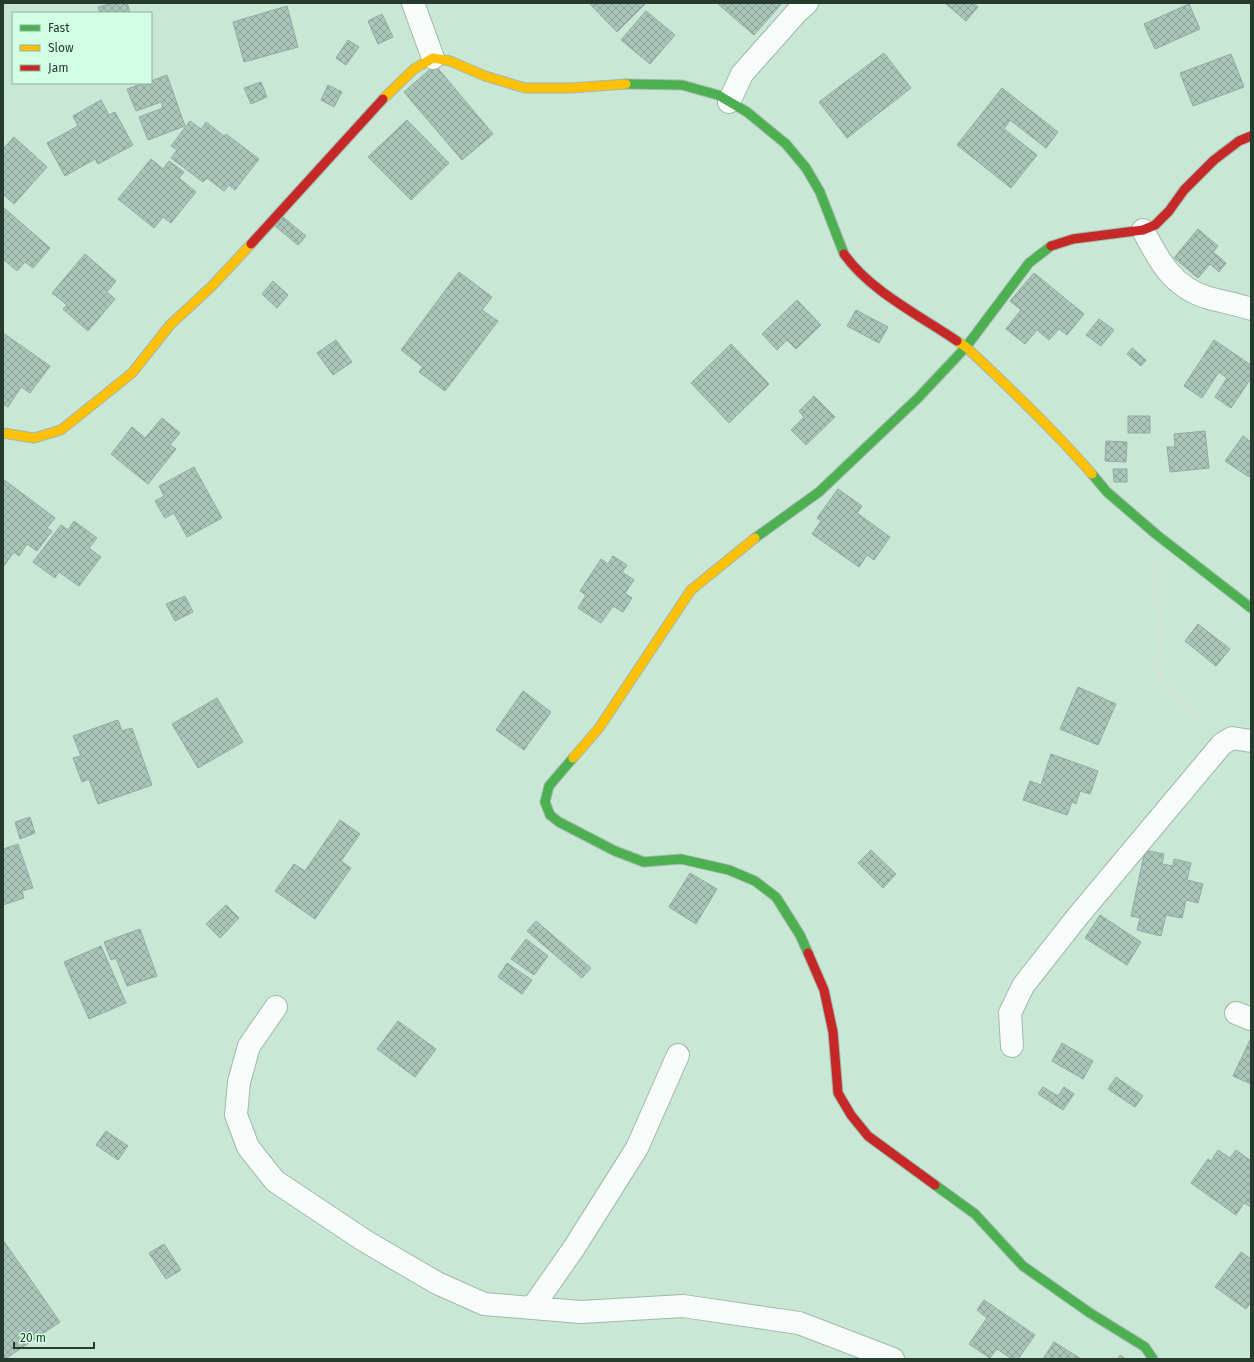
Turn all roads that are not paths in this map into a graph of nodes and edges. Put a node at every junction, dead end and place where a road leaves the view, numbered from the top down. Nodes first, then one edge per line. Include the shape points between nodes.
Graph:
1 (412, 3) edge
2 (807, 3) edge
3 (433, 58) junction
4 (729, 102) junction
5 (1251, 136) edge
6 (1143, 230) junction
7 (1251, 309) edge
8 (966, 347) junction
9 (3, 433) edge
10 (1251, 608) edge
11 (1241, 740) edge
12 (276, 1007) dead end
13 (1012, 1046) dead end
14 (678, 1055) dead end
15 (532, 1308) junction
16 (893, 1359) edge
17 (1153, 1359) edge

1 - 3 street
2 - 4 street via 742,74
3 - 4 street via 450,61 485,76 525,88 623,84 682,85 718,95
3 - 9 street via 414,69 375,107 291,202 212,286 170,325 132,373 62,430 34,438
4 - 8 street via 747,112 786,144 806,168 820,192 844,255 870,281 905,308
5 - 6 street via 1239,141 1214,160 1184,190 1155,225
6 - 7 street via 1156,256 1183,287 1207,298
6 - 8 street via 1074,239 1051,246 1029,263
8 - 10 street via 1064,442 1107,492 1157,535
8 - 17 street via 918,398 819,492 691,590 600,728 549,786 545,802 550,815 559,822 615,852 644,862 681,859 729,870 755,881 776,897 800,934 824,990 833,1032 838,1093 868,1136 975,1214 1023,1266 1090,1313 1145,1347
11 - 13 street via 1222,744 1023,986 1010,1013
12 - 15 street via 249,1046 239,1082 236,1115 248,1147 275,1181 365,1241 437,1282 484,1304
14 - 15 street via 637,1148 574,1248
15 - 16 street via 581,1312 683,1306 799,1323

